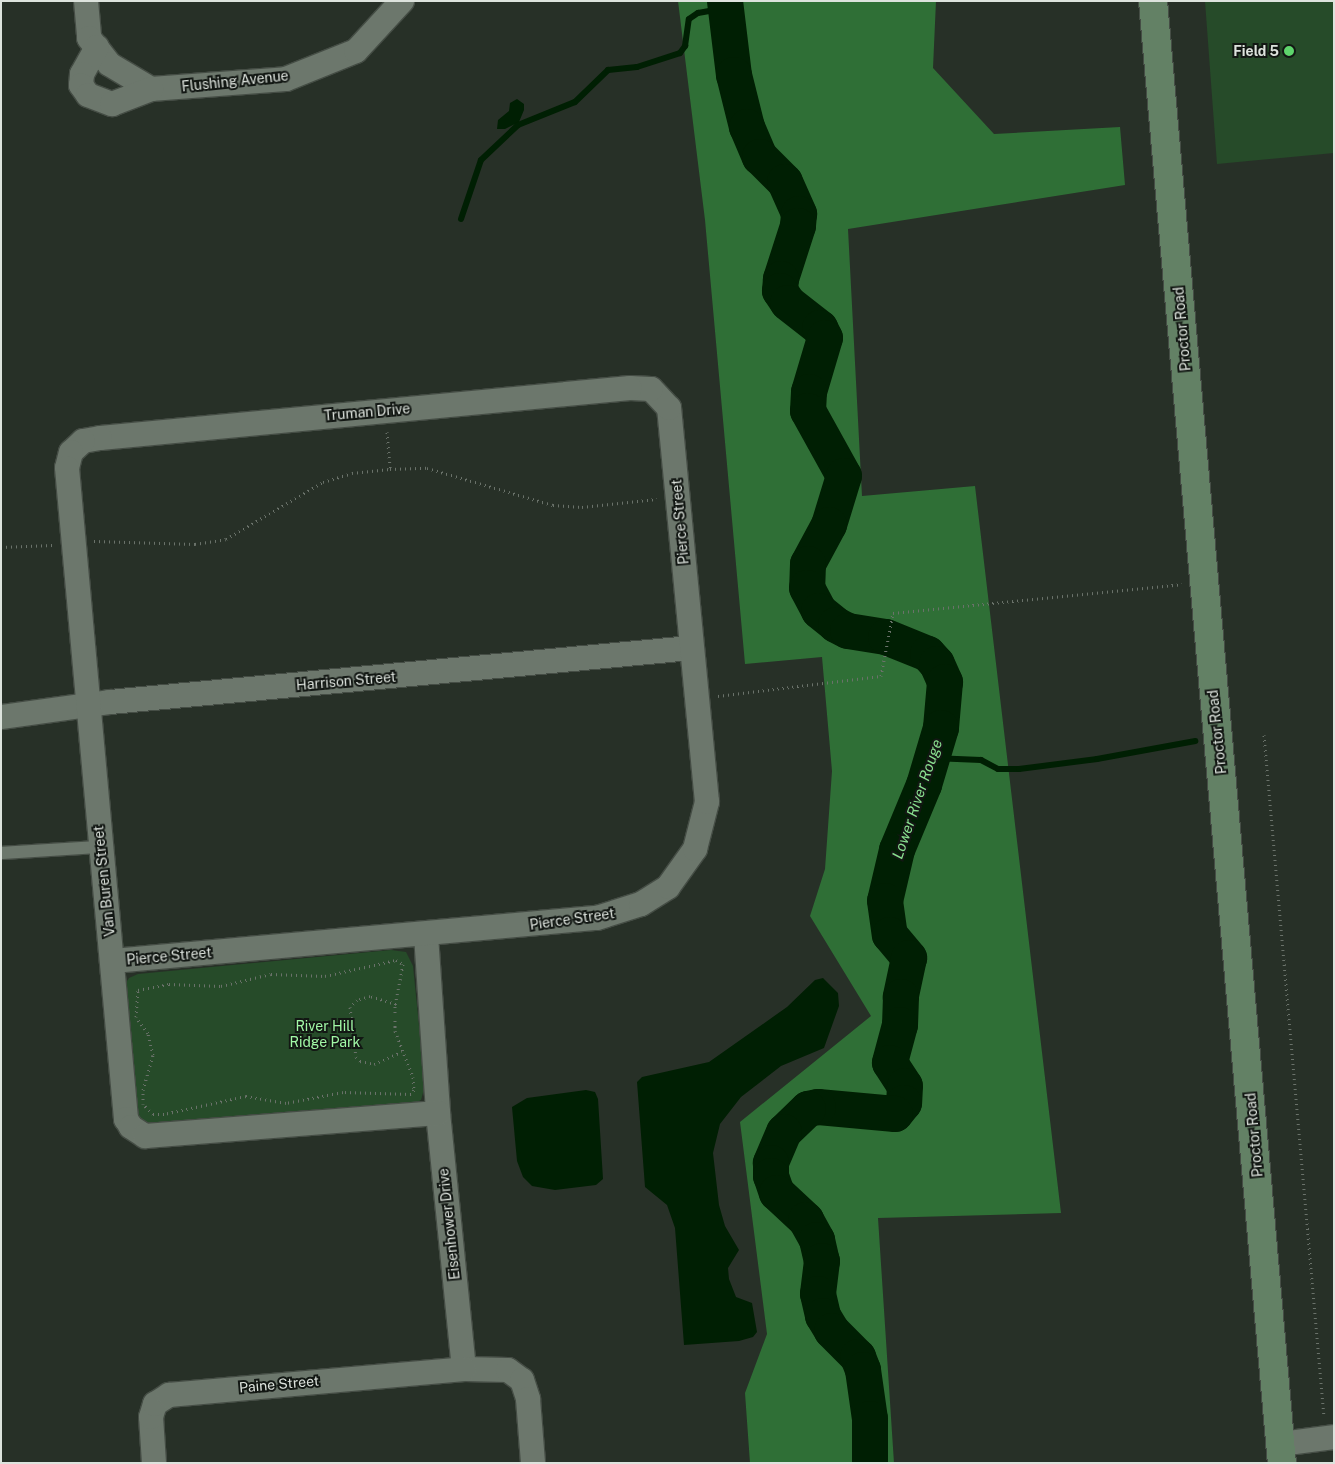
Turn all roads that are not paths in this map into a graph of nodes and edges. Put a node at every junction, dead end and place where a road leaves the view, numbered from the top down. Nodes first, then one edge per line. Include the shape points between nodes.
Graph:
1 (86, 1) edge
2 (402, 1) edge
3 (1153, 1) edge
4 (103, 56) junction
5 (151, 89) junction
6 (659, 395) joint
7 (76, 446) joint
8 (691, 648) junction
9 (88, 706) junction
10 (1, 717) edge
11 (100, 847) junction
12 (1, 853) edge
13 (426, 935) junction
14 (113, 961) junction
15 (438, 1114) junction
16 (464, 1369) junction
17 (1330, 1438) edge
18 (1281, 1453) edge
19 (154, 1463) edge
20 (533, 1463) edge

1 - 4 street via 89,38
2 - 5 street, Flushing Avenue via 356,51 286,79
3 - 18 street, Proctor Road
4 - 5 street
4 - 5 street, Flushing Avenue via 82,74 82,85 88,95 112,104
6 - 7 street, Truman Drive via 651,389 630,388 100,438 83,441
6 - 8 street, Pierce Street via 669,408
7 - 9 street, Van Buren Street via 67,468
8 - 9 street, Harrison Street
8 - 13 street, Pierce Street via 706,802 695,849 668,887 641,904 609,916
9 - 10 street, Harrison Street
9 - 11 street, Van Buren Street
11 - 12 lane
11 - 14 street, Van Buren Street
13 - 14 street, Pierce Street
13 - 15 street, Eisenhower Drive
14 - 15 street, Van Buren Street via 126,1119 145,1136
15 - 16 street, Eisenhower Drive
16 - 19 street, Paine Street via 169,1394 155,1404 151,1417
16 - 20 street via 508,1370 522,1380 528,1399
17 - 18 street

